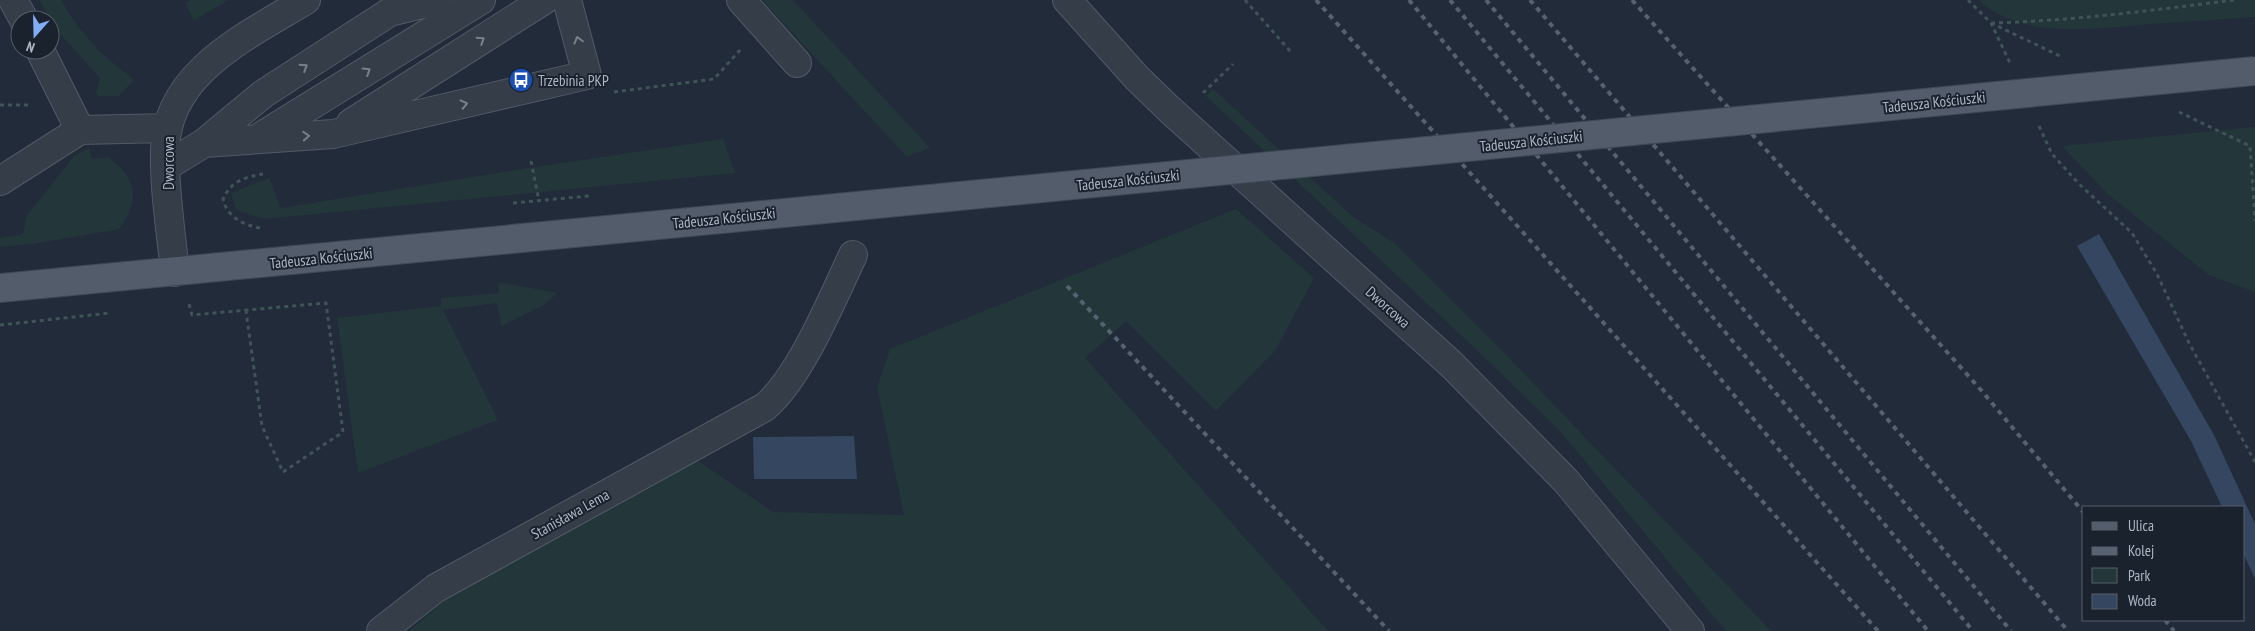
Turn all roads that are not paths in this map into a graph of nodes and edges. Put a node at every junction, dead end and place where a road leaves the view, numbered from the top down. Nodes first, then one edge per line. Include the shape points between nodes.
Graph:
1 (306, 0) edge
2 (439, 0) edge
3 (481, 0) edge
4 (544, 0) edge
5 (567, 0) edge
6 (741, 0) edge
7 (1067, 0) edge
8 (45, 60) edge
9 (796, 63) dead end
10 (2255, 71) edge
11 (168, 128) junction
12 (80, 130) junction
13 (333, 134) junction
14 (257, 139) junction
15 (204, 143) junction
16 (165, 166) junction
17 (0, 181) edge
18 (853, 254) dead end
19 (175, 272) junction
20 (0, 288) edge
21 (382, 631) edge
22 (1690, 631) edge

1 - 11 street, Dworcowa via 208,64 185,90
15 -> 2 street via 263,94 390,12
14 -> 3 street
13 -> 4 street
13 -> 5 street via 587,75
6 - 9 street
7 - 22 street, Dworcowa via 1169,109 1451,364 1566,481
8 - 12 street
10 - 19 main road, Tadeusza Kościuszki, bridge
11 - 12 street
11 - 16 street, Dworcowa
12 - 17 street
14 -> 13 street
14 - 15 street
15 - 16 street
16 - 19 street, Dworcowa
18 - 21 street, Stanisława Lema via 804,355 777,396 765,407 436,588
19 - 20 main road, Tadeusza Kościuszki

